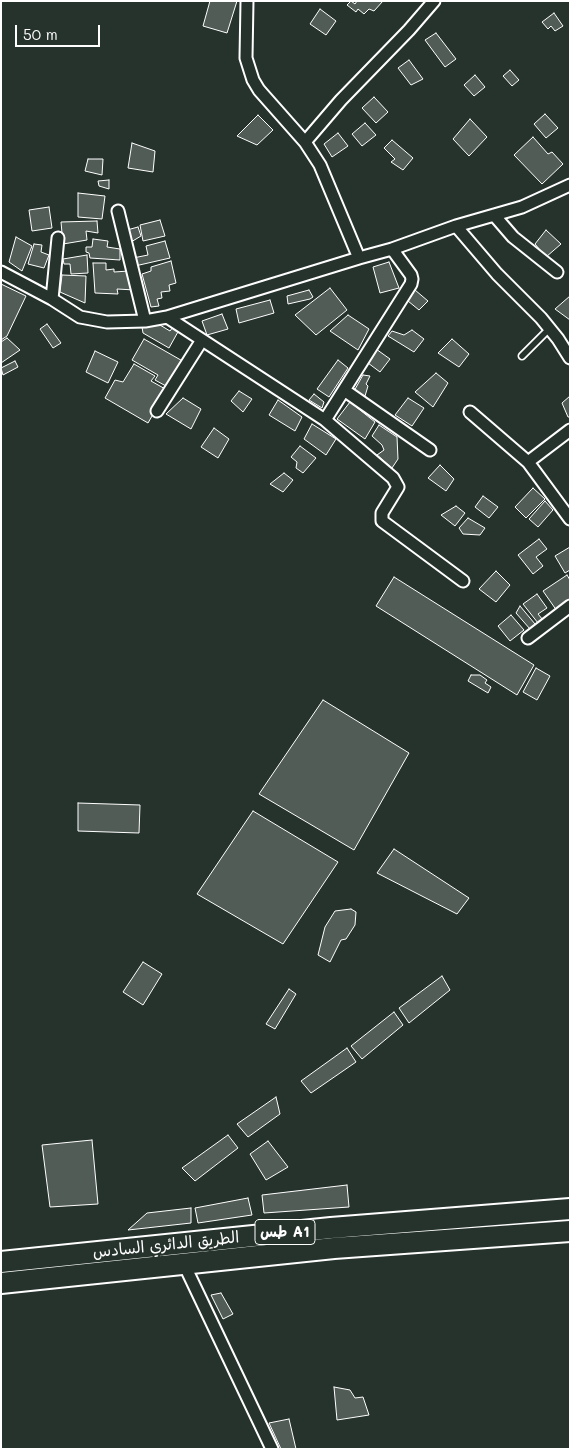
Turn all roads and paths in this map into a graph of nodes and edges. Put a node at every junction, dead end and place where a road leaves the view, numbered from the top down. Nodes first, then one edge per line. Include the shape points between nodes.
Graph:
1 (247, 1) edge
2 (434, 1) edge
3 (305, 142) junction
4 (570, 185) edge
5 (118, 211) dead end
6 (494, 215) junction
7 (456, 226) junction
8 (58, 238) dead end
9 (392, 249) junction
10 (359, 258) junction
11 (1, 272) edge
12 (557, 272) dead end
13 (52, 299) junction
14 (167, 317) junction
15 (145, 321) junction
16 (550, 328) junction
17 (202, 340) junction
18 (566, 345) edge
19 (522, 356) dead end
20 (570, 358) edge
21 (344, 390) junction
22 (157, 411) dead end
23 (470, 412) dead end
24 (325, 420) junction
25 (570, 430) edge
26 (430, 450) dead end
27 (528, 462) junction
28 (570, 519) edge
29 (463, 581) dead end
30 (570, 606) edge
31 (528, 638) dead end
32 (570, 1209) edge
33 (570, 1231) edge
34 (1, 1262) edge
35 (183, 1262) junction
36 (1, 1282) edge
37 (272, 1449) edge

1 - 3 street via 246,58 253,80
2 - 3 street
3 - 10 street via 320,165
4 - 6 street via 522,207
5 - 15 street
6 - 7 street
6 - 12 street via 512,237
7 - 9 street
7 - 16 street
8 - 13 street
9 - 10 street
9 - 21 street via 411,275 411,284
10 - 14 street
11 - 13 street
13 - 15 street via 80,317 107,322
14 - 15 street
14 - 17 street
16 - 18 street
16 - 19 lane
17 - 22 street
17 - 24 street
18 - 20 street
21 - 24 street
21 - 26 street
23 - 27 street
24 - 29 street via 396,480 397,490 382,513 382,521
25 - 27 street
27 - 28 street
30 - 31 street
32 - 34 highway, الطريق الدائري السادس / طس A1 via 322,1228
33 - 35 highway, الطريق الدائري السادس / طس A1
35 - 36 highway, الطريق الدائري السادس / طس A1
35 - 37 street

